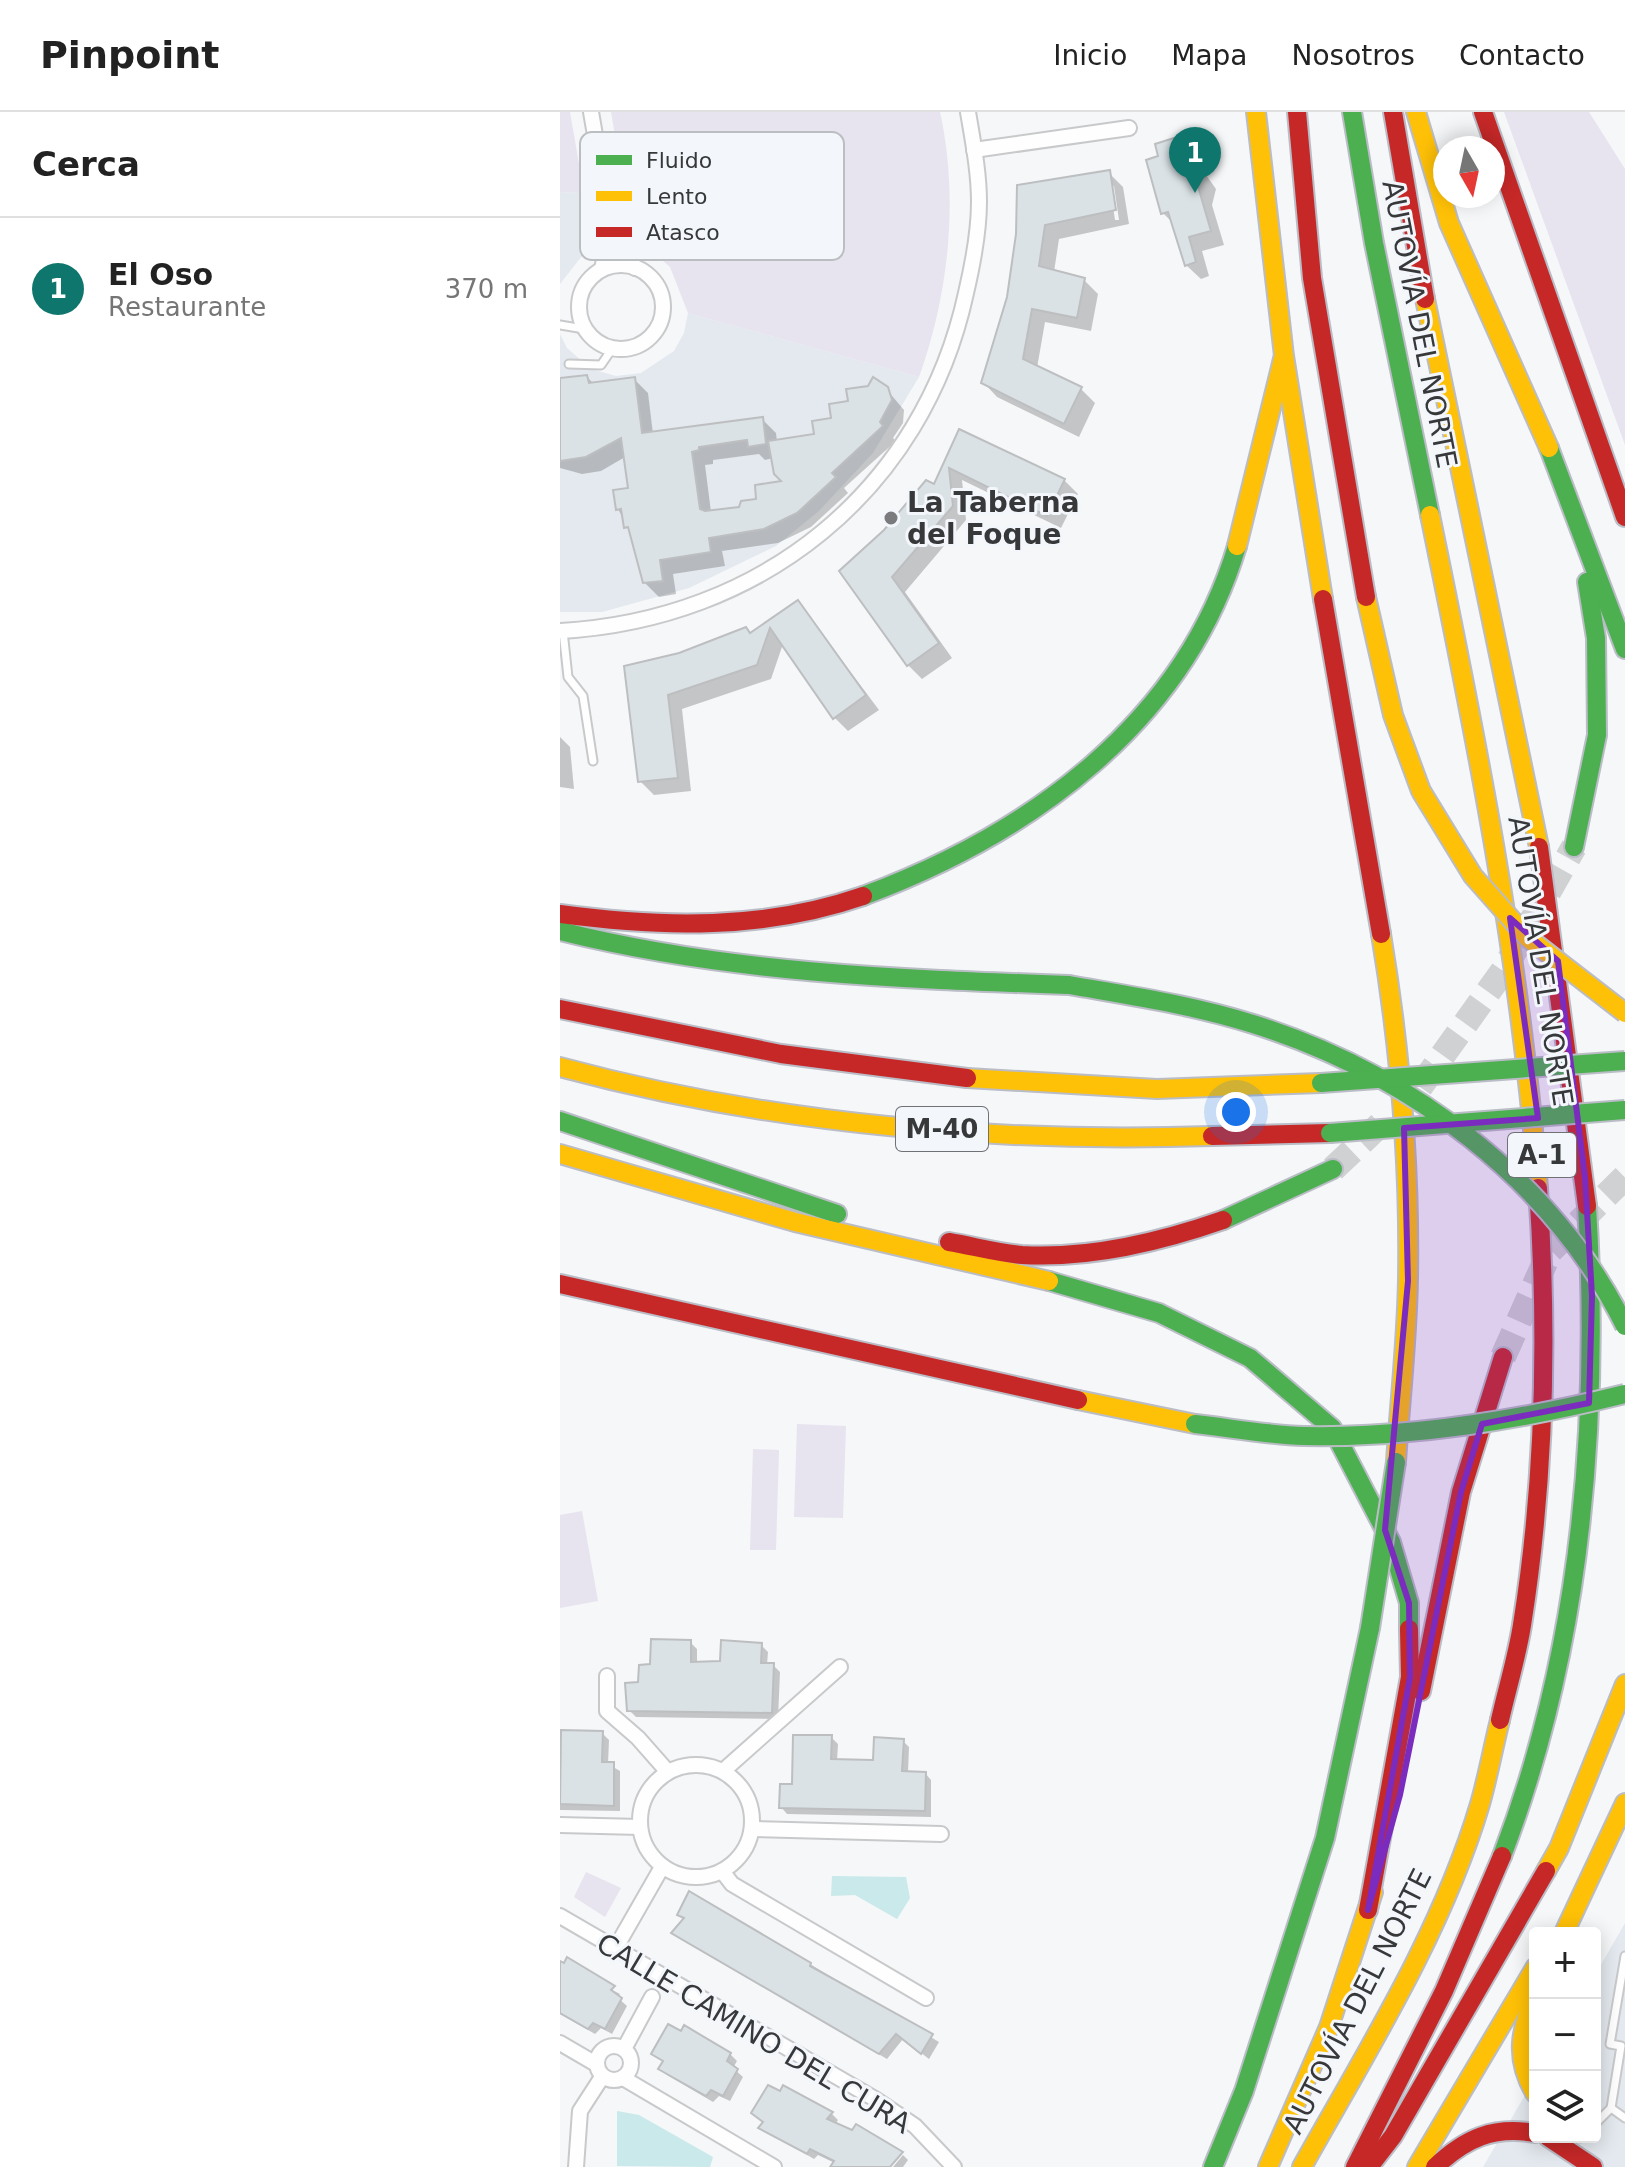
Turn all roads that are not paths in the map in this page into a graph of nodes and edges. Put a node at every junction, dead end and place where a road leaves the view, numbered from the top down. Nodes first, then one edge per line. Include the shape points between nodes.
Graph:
1 (591, 112) edge
2 (968, 112) edge
3 (1256, 112) edge
4 (1297, 112) edge
5 (1352, 112) edge
6 (1393, 112) edge
7 (1416, 112) edge
8 (1483, 112) edge
9 (1129, 128) dead end
10 (594, 132) edge
11 (974, 150) junction
12 (604, 260) edge
13 (630, 260) edge
14 (635, 268) junction
15 (602, 269) junction
16 (560, 325) edge
17 (584, 329) junction
18 (612, 349) junction
19 (1284, 356) junction
20 (569, 364) dead end
21 (1564, 481) junction
22 (1625, 517) edge
23 (562, 631) edge
24 (1625, 649) edge
25 (593, 761) dead end
26 (1574, 847) tunnel mouth
27 (560, 914) edge
28 (560, 931) edge
29 (560, 991) edge
30 (560, 1009) edge
31 (1625, 1013) edge
32 (755, 1050) junction
33 (1625, 1061) edge
34 (560, 1067) edge
35 (1625, 1110) edge
36 (560, 1121) edge
37 (560, 1154) edge
38 (1333, 1169) tunnel mouth
39 (560, 1284) edge
40 (1625, 1326) edge
41 (1503, 1357) tunnel mouth
42 (1625, 1394) edge
43 (840, 1667) dead end
44 (607, 1676) dead end
45 (1625, 1684) edge
46 (723, 1771) junction
47 (668, 1772) junction
48 (1625, 1803) edge
49 (560, 1825) edge
50 (640, 1827) junction
51 (752, 1829) junction
52 (941, 1834) dead end
53 (662, 1867) junction
54 (1593, 1869) junction
55 (722, 1871) junction
56 (1368, 1910) junction
57 (560, 1916) edge
58 (1559, 1927) edge
59 (1567, 1927) edge
60 (615, 1949) junction
61 (1625, 1956) edge
62 (1529, 1978) edge
63 (652, 1997) dead end
64 (926, 1998) dead end
65 (1534, 1999) edge
66 (1261, 2036) junction
67 (560, 2043) edge
68 (1623, 2046) edge
69 (624, 2049) junction
70 (599, 2070) junction
71 (623, 2078) junction
72 (1529, 2082) edge
73 (1611, 2108) junction
74 (1601, 2118) edge
75 (1625, 2118) edge
76 (1529, 2132) edge
77 (1557, 2143) edge
78 (1586, 2143) edge
79 (948, 2164) edge
80 (576, 2167) edge
81 (774, 2167) edge
82 (1195, 2167) edge
83 (1213, 2167) edge
84 (1268, 2167) edge
85 (1302, 2167) edge
86 (1355, 2167) edge
87 (1369, 2167) edge
88 (1417, 2167) edge
89 (1435, 2167) edge
90 (1593, 2167) edge
91 (1610, 2167) edge

1 - 10 street
2 - 11 street
3 - 19 highway
4 - 31 highway, bridge via 1312,278 1370,622 1393,715 1421,791 1473,876 1528,938
5 - 85 highway, AUTOVÍA DEL NORTE / A-1 via 1523,992 1545,1176 1552,1381 1532,1579 1510,1693 1481,1799 1449,1891
6 - 86 highway, AUTOVÍA DEL NORTE / A-1 via 1411,232 1545,875 1585,1177 1592,1296 1586,1466 1573,1583 1552,1697 1522,1804 1486,1898
7 - 21 highway via 1449,223
8 - 22 highway
9 - 11 street
11 - 23 street via 979,203 955,344 930,399 888,465 821,533 787,560 735,589 642,621
12 - 15 street
13 - 14 street
14 - 15 street
14 - 18 street via 655,280 664,314 646,343 630,350
15 - 17 street via 581,294
16 - 17 lane
17 - 18 street
18 - 20 lane via 601,365
19 - 27 highway via 1266,414 1247,520 1206,622 1148,709 1097,765 1026,822 870,895 784,917 676,925
19 - 66 highway, bridge via 1398,1035 1408,1281 1396,1462 1370,1628 1325,1838
21 - 24 highway
21 - 26 highway via 1596,638 1597,735
23 - 25 lane via 568,677 583,696
28 - 40 highway, bridge via 683,956 791,970 1069,985 1170,1002 1256,1025 1335,1058 1418,1103 1491,1157 1575,1241
29 - 32 highway via 729,1033
30 - 32 highway, M-40
32 - 33 highway, M-40, bridge via 1033,1084 1158,1089
34 - 35 highway, M-40, bridge via 630,1086 846,1122 1088,1140 1330,1133
36 - 38 highway via 804,1206 931,1239 1031,1255 1113,1250 1189,1233 1267,1205
37 - 56 highway via 795,1222 1066,1285 1159,1313 1250,1358 1332,1428 1391,1542 1409,1603 1410,1677
39 - 42 highway, bridge via 1195,1424 1303,1436 1411,1432 1522,1419
41 - 56 highway via 1461,1492 1400,1795
43 - 46 street
44 - 47 street via 607,1711
45 - 87 highway via 1559,1848 1393,2136
46 - 47 street via 696,1765
46 - 51 street via 749,1799
47 - 50 street via 643,1800
48 - 54 highway
49 - 50 street
50 - 53 street via 649,1854
51 - 52 street
51 - 55 street via 744,1852
53 - 55 street via 697,1878
53 - 60 street
54 - 58 highway
54 - 59 highway
55 - 64 street via 732,1884
56 - 84 highway via 1329,2027
57 - 60 street, CALLE CAMINO DEL CURA
60 - 79 street, CALLE CAMINO DEL CURA via 875,2099 915,2126
61 - 68 lane via 1610,2044
62 - 88 highway
63 - 69 street
65 - 72 highway via 1518,2045
66 - 82 highway
66 - 83 highway
67 - 70 street
68 - 73 lane
69 - 70 street via 605,2048
69 - 71 street via 631,2067
70 - 71 street via 616,2081
70 - 80 street via 580,2111
71 - 81 street
73 - 74 lane
73 - 75 lane
76 - 89 highway via 1515,2128 1464,2139
77 - 90 highway
78 - 91 highway

